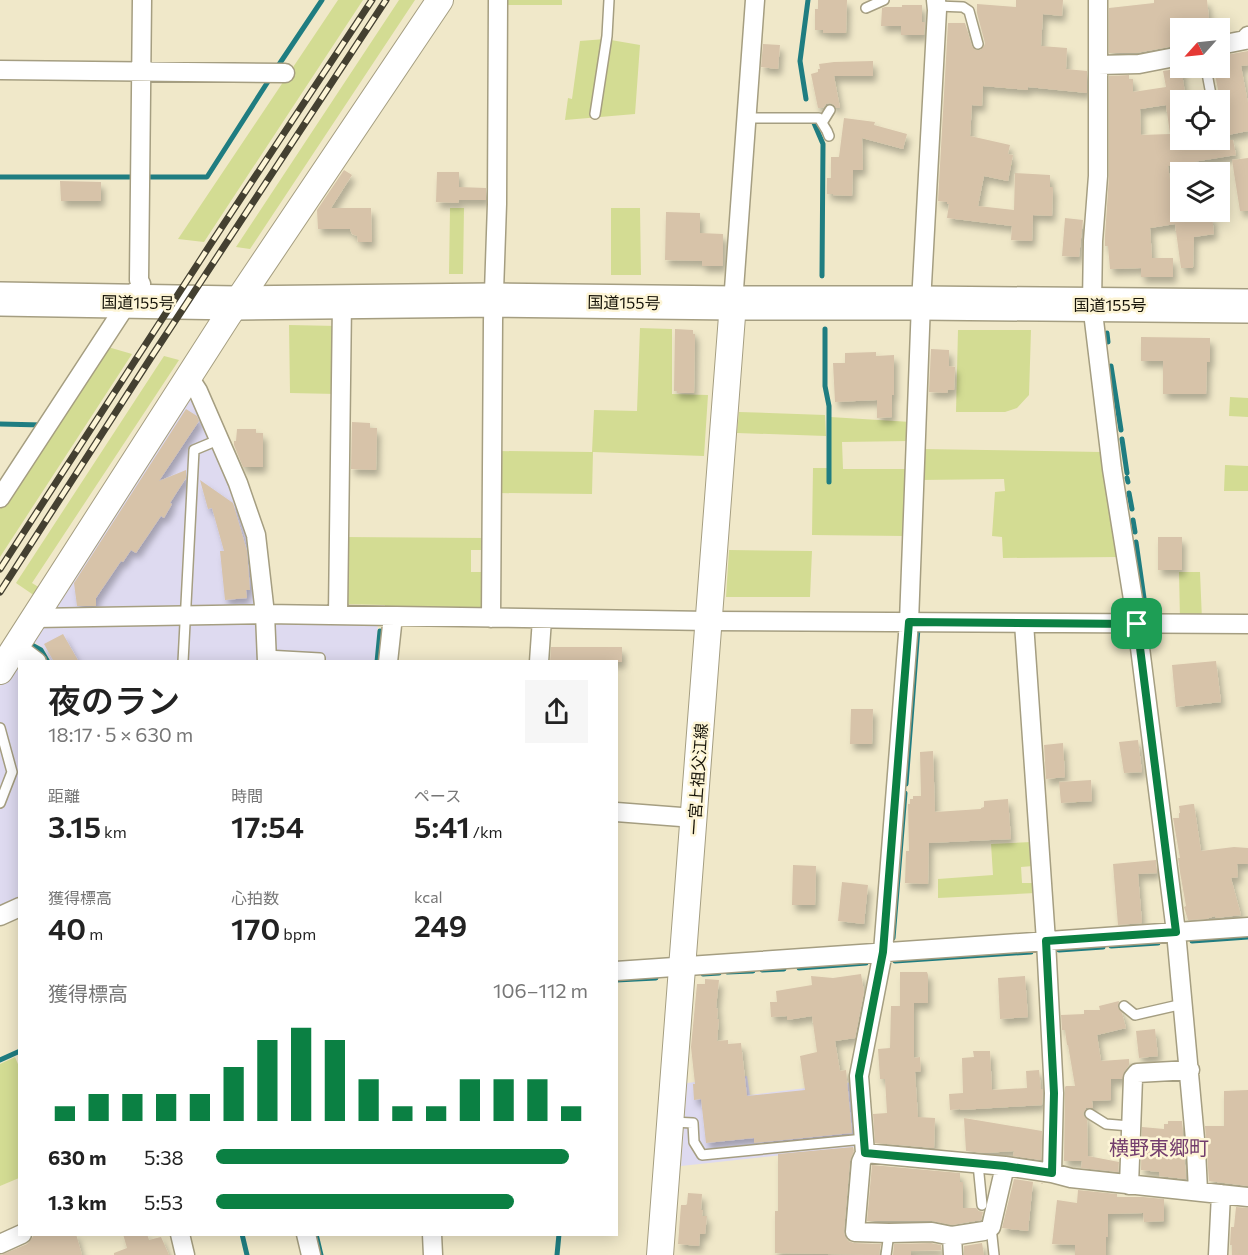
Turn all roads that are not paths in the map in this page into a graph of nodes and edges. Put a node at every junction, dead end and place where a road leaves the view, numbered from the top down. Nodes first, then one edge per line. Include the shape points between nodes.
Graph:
1 (142, 0) edge
2 (440, 0) edge
3 (498, 0) edge
4 (609, 0) edge
5 (755, 0) edge
6 (884, 0) edge
7 (1098, 0) edge
8 (936, 3) edge
9 (866, 9) dead end
10 (1248, 36) edge
11 (1230, 43) edge
12 (978, 44) dead end
13 (1170, 58) edge
14 (1098, 65) junction
15 (0, 70) edge
16 (141, 72) junction
17 (285, 73) dead end
18 (830, 110) dead end
19 (595, 114) dead end
20 (746, 118) junction
21 (822, 123) junction
22 (829, 136) dead end
23 (0, 299) edge
24 (494, 300) junction
25 (128, 302) junction
26 (342, 302) junction
27 (236, 303) junction
28 (733, 303) junction
29 (921, 303) junction
30 (1092, 304) junction
31 (1248, 306) edge
32 (189, 377) junction
33 (218, 440) junction
34 (0, 498) edge
35 (265, 614) junction
36 (338, 615) junction
37 (186, 616) junction
38 (393, 616) junction
39 (35, 618) junction
40 (491, 618) junction
41 (542, 619) junction
42 (709, 621) junction
43 (909, 622) junction
44 (1024, 623) junction
45 (1137, 624) junction
46 (1248, 624) edge
47 (16, 646) junction
48 (266, 658) edge
49 (34, 660) edge
50 (183, 660) edge
51 (320, 660) edge
52 (388, 660) edge
53 (539, 660) edge
54 (0, 671) edge
55 (0, 728) edge
56 (0, 803) edge
57 (618, 812) edge
58 (694, 818) junction
59 (18, 908) edge
60 (0, 916) edge
61 (1248, 927) edge
62 (1176, 932) junction
63 (1046, 941) junction
64 (883, 952) junction
65 (682, 966) junction
66 (618, 971) edge
67 (1183, 1004) junction
68 (1124, 1006) dead end
69 (1190, 1070) junction
70 (1090, 1114) dead end
71 (670, 1122) junction
72 (1130, 1126) junction
73 (865, 1146) junction
74 (978, 1164) junction
75 (1005, 1166) junction
76 (1052, 1173) junction
77 (1129, 1185) junction
78 (1198, 1191) junction
79 (1221, 1194) junction
80 (1248, 1197) edge
81 (982, 1205) dead end
82 (991, 1227) junction
83 (889, 1233) junction
84 (18, 1236) edge
85 (180, 1236) edge
86 (306, 1236) edge
87 (432, 1236) edge
88 (951, 1236) junction
89 (0, 1244) edge
90 (185, 1255) edge
91 (311, 1255) edge
92 (433, 1255) edge
93 (660, 1255) edge
94 (886, 1255) edge
95 (953, 1255) edge
96 (994, 1255) edge
97 (1218, 1255) edge

1 - 16 street
2 - 27 main road
3 - 24 street
4 - 19 lane
5 - 20 street
6 - 9 lane
7 - 14 street
8 - 12 lane via 963,7 969,12
8 - 29 street
10 - 11 street
13 - 14 street
14 - 30 street
15 - 16 street
16 - 17 street
16 - 25 street via 141,284
18 - 21 lane
20 - 21 lane via 819,118
20 - 28 street
21 - 22 lane
23 - 25 highway, 国道155号
24 - 26 highway, 国道155号
24 - 28 highway, 国道155号
24 - 40 street
25 - 27 highway, 国道155号
25 - 34 street
26 - 27 highway, 国道155号
26 - 36 street
27 - 32 main road
28 - 29 highway, 国道155号
28 - 42 main road, 一宮上祖父江線
29 - 30 highway, 国道155号
29 - 43 street
30 - 31 highway, 国道155号
30 - 45 street via 1112,469
32 - 33 street
32 - 39 main road
33 - 35 street via 256,536
33 - 37 lane via 194,450
35 - 36 street
35 - 37 street
35 - 48 street
36 - 38 street
37 - 39 street
37 - 50 lane
38 - 40 street
38 - 52 street
39 - 47 main road
40 - 41 street
41 - 42 street
41 - 53 street
42 - 43 street
42 - 58 main road, 一宮上祖父江線
43 - 44 street
43 - 64 street
44 - 45 street
44 - 63 street
45 - 46 street
45 - 62 street
47 - 49 street
47 - 54 main road
48 - 51 lane
55 - 56 lane via 12,772
57 - 58 street
58 - 65 main road, 一宮上祖父江線
59 - 60 street
61 - 62 street
62 - 63 street
62 - 67 street
63 - 64 street
63 - 76 street via 1054,1093
64 - 65 street
64 - 73 street via 859,1076
65 - 66 street
65 - 71 main road, 一宮上祖父江線
67 - 68 lane via 1135,1015
67 - 69 street
69 - 72 street via 1137,1073 1133,1078
69 - 78 street
70 - 72 lane via 1106,1124
71 - 73 lane via 693,1122 694,1142 702,1155
71 - 93 main road, 一宮上祖父江線
72 - 77 street
73 - 74 street
73 - 83 street via 855,1232
74 - 75 street
74 - 81 lane
75 - 76 street
75 - 82 street
76 - 77 street
77 - 78 street
78 - 79 street
79 - 80 street
79 - 97 street
82 - 88 street
82 - 96 lane
83 - 88 street via 932,1232
83 - 94 lane
84 - 89 street
85 - 90 street
86 - 91 street
87 - 92 street
88 - 95 street

